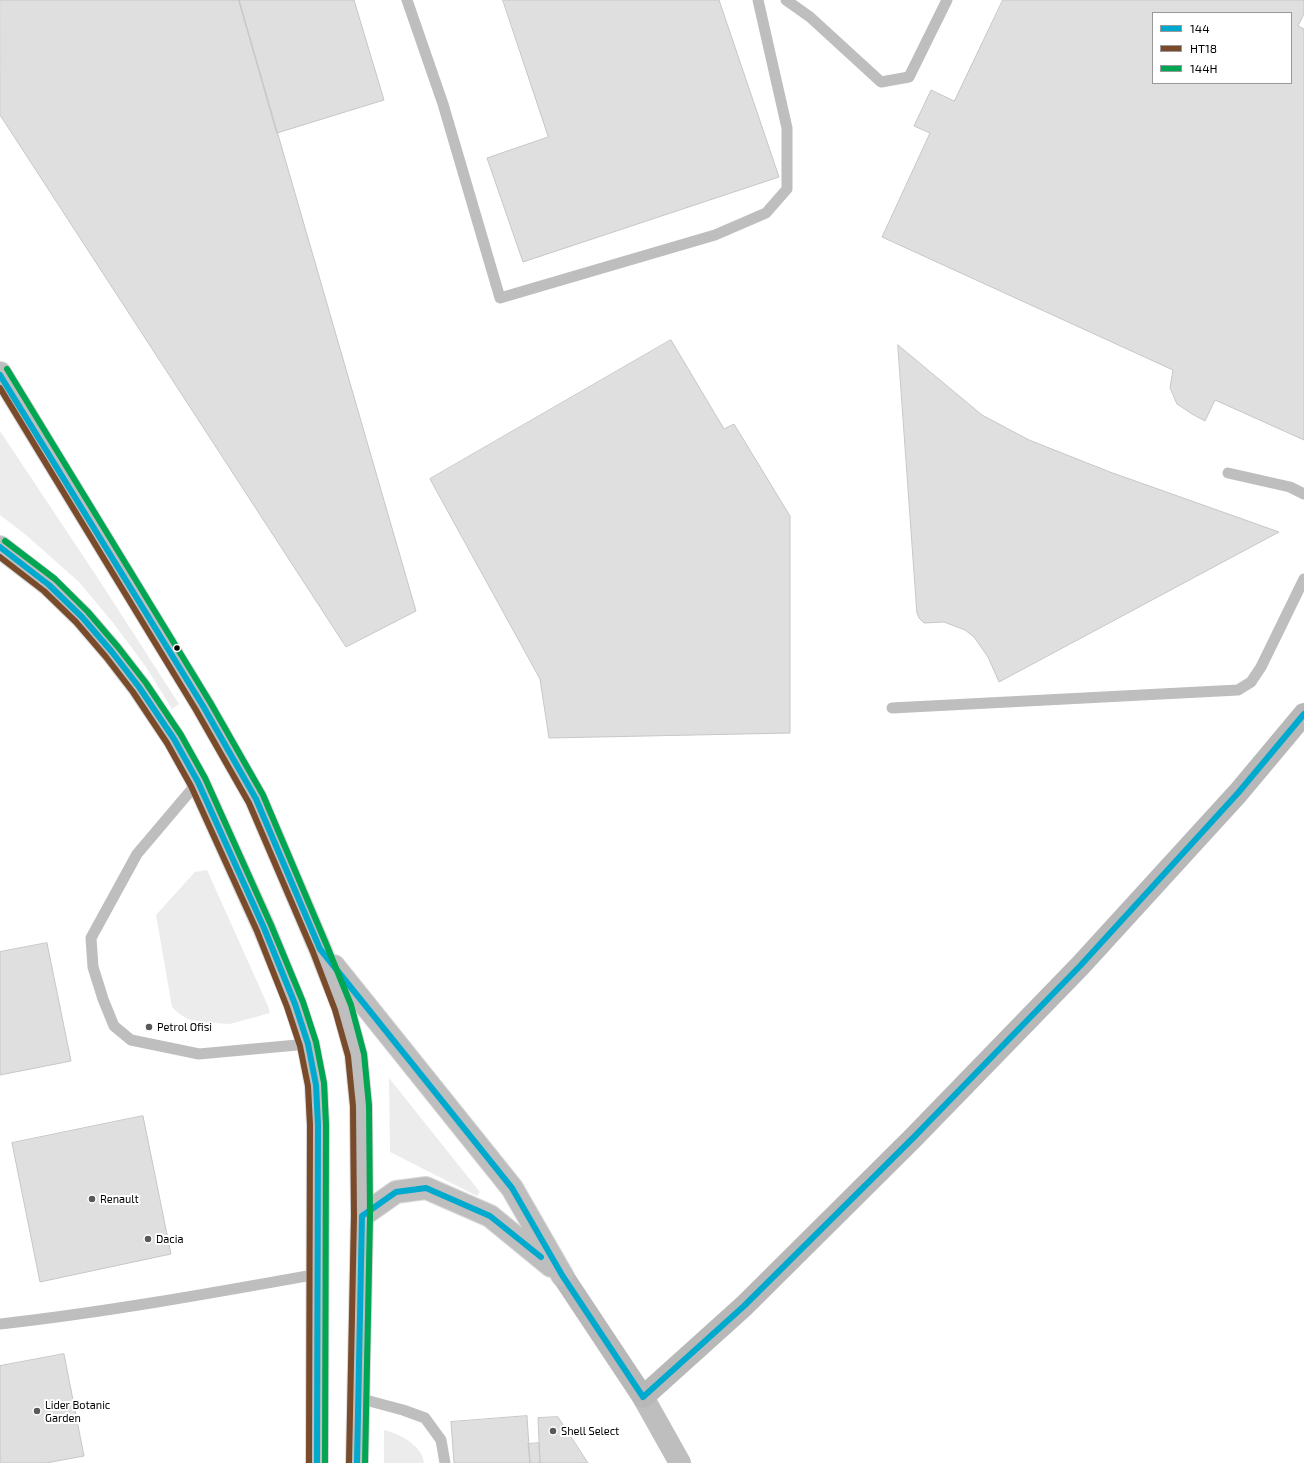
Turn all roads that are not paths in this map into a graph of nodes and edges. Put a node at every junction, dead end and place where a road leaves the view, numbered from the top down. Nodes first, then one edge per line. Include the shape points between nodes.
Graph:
1 (407, 0) edge
2 (758, 0) edge
3 (786, 0) edge
4 (947, 0) edge
5 (1, 376) edge
6 (1228, 473) dead end
7 (1304, 494) edge
8 (0, 547) edge
9 (1304, 579) edge
10 (892, 708) dead end
11 (1303, 718) edge
12 (198, 782) junction
13 (320, 949) junction
14 (308, 1044) junction
15 (362, 1216) junction
16 (318, 1274) junction
17 (562, 1275) junction
18 (0, 1324) edge
19 (643, 1397) junction
20 (358, 1398) junction
21 (317, 1463) edge
22 (357, 1463) edge
23 (445, 1463) edge
24 (680, 1463) edge

1 - 2 lane via 443,104 500,298 715,235 766,213 787,189 787,128
3 - 4 lane via 810,17 881,82 909,77
5 - 13 main road via 210,717 256,799
6 - 7 lane via 1290,487
8 - 12 main road via 49,585 82,616 139,687 174,738
9 - 10 lane via 1261,667 1251,682 1238,690
11 - 19 main road via 1075,972 913,1138 749,1300
12 - 14 main road via 264,928
12 - 14 lane via 137,854 91,938 93,967 114,1026 131,1040 199,1054
13 - 15 main road via 343,1007 356,1055 362,1106
13 - 17 main road via 512,1188
14 - 16 main road via 316,1085 318,1125
15 - 17 main road via 396,1192 426,1188 490,1216
15 - 20 main road
16 - 18 lane via 154,1303
16 - 21 main road
17 - 19 main road
19 - 24 main road
20 - 22 main road
20 - 23 lane via 425,1418 441,1440

